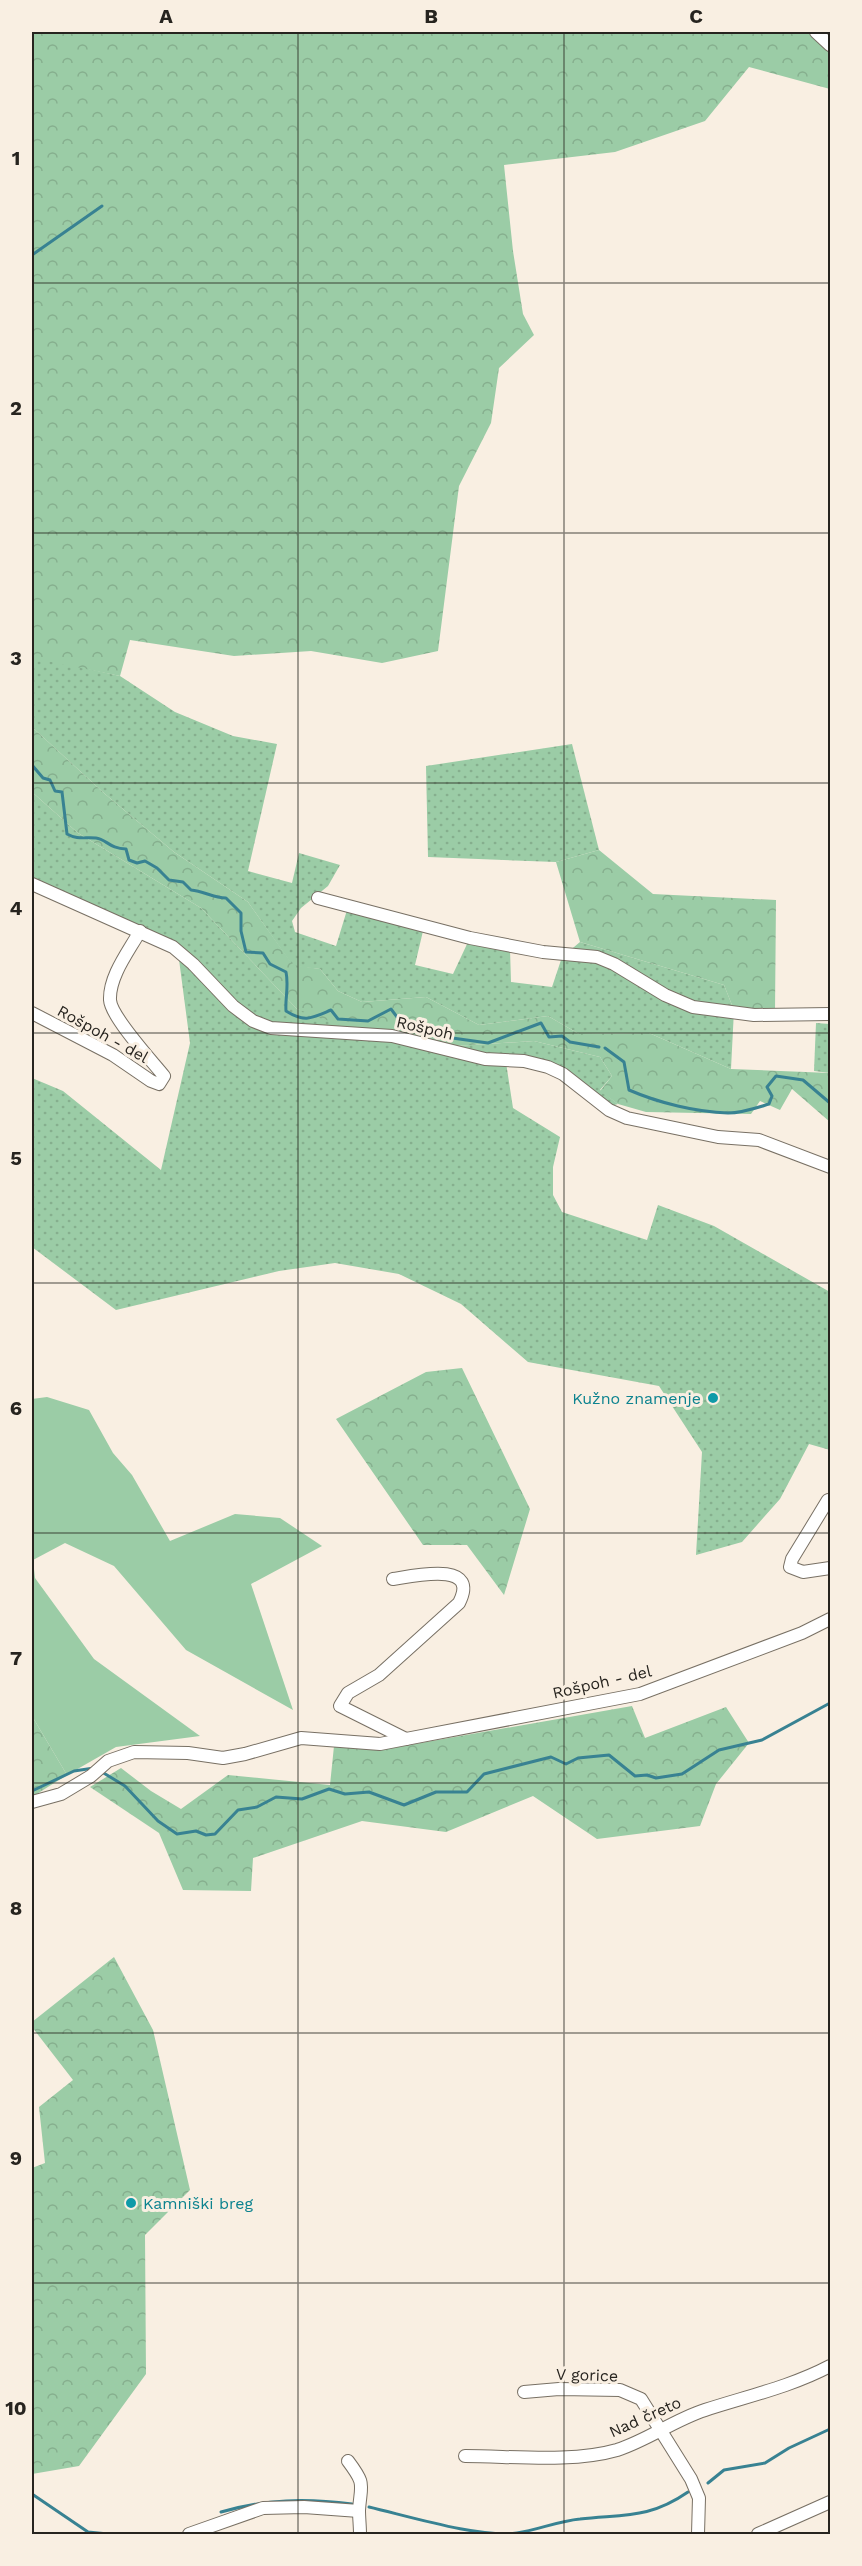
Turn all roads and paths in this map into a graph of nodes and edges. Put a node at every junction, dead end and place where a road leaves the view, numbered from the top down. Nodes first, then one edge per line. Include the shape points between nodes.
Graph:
1 (816, 32) edge
2 (831, 45) edge
3 (32, 884) edge
4 (318, 898) dead end
5 (140, 931) junction
6 (32, 1013) edge
7 (831, 1014) edge
8 (831, 1167) edge
9 (828, 1500) dead end
10 (831, 1568) edge
11 (393, 1579) dead end
12 (831, 1619) edge
13 (406, 1739) junction
14 (33, 1803) edge
15 (831, 2366) edge
16 (524, 2392) dead end
17 (660, 2432) junction
18 (465, 2456) dead end
19 (348, 2461) dead end
20 (831, 2502) edge
21 (359, 2511) junction
22 (189, 2534) edge
23 (360, 2535) edge
24 (699, 2535) edge
25 (758, 2535) edge

1 - 2 street
3 - 5 street, Rošpoh
4 - 7 street via 470,938 543,952 597,957 693,1007 754,1015
5 - 6 street, Rošpoh - del via 114,978 110,999 116,1017 164,1076 159,1084
5 - 8 street, Rošpoh via 173,947 233,1006 271,1028 392,1036 485,1059 524,1061 563,1074 609,1110 627,1118 718,1137 759,1140
9 - 10 street via 790,1567 803,1572
11 - 13 street via 454,1575 461,1580 463,1591 459,1603 379,1674 348,1694 340,1706
12 - 13 street, Rošpoh - del via 640,1694
13 - 14 street, Rošpoh - del via 380,1744 301,1738 223,1758 134,1752 108,1761 62,1794
15 - 17 street, Nad čreto via 767,2393 703,2410
16 - 17 street, V gorice via 620,2390 641,2399
17 - 18 street, Nad čreto via 616,2450 584,2456
17 - 24 street, V gorice via 699,2498
19 - 21 street via 359,2476 363,2492
20 - 25 street
21 - 22 street via 263,2508
21 - 23 street

